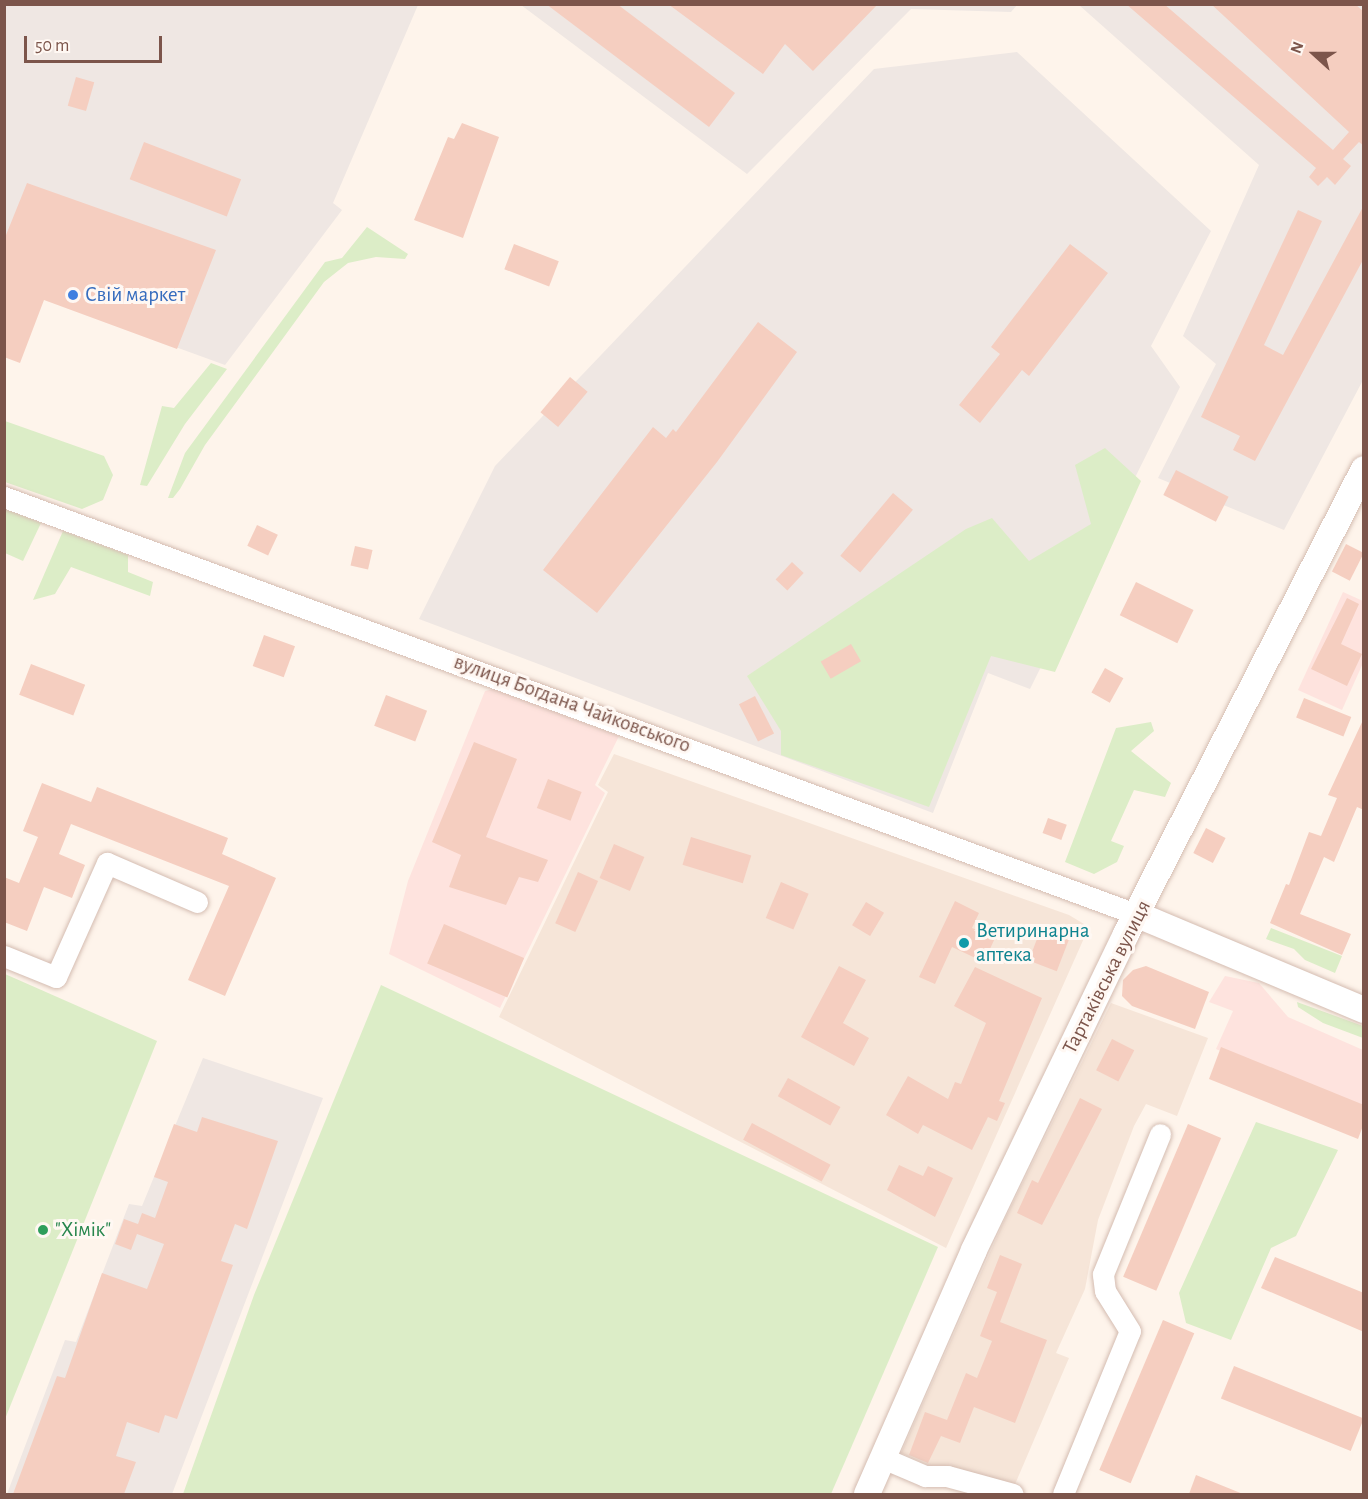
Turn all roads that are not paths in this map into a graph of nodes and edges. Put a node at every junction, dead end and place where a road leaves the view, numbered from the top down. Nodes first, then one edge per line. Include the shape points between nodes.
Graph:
1 (1364, 469) edge
2 (4, 497) edge
3 (197, 902) dead end
4 (1138, 915) junction
5 (4, 956) edge
6 (1364, 1010) edge
7 (1160, 1134) dead end
8 (883, 1458) junction
9 (943, 1485) edge
10 (867, 1494) edge
11 (1013, 1494) edge
12 (1063, 1494) edge

1 - 4 street, Тартаківська вулиця
2 - 4 street, вулиця Богдана Чайковського
3 - 5 street via 107,862 56,977
4 - 6 street
4 - 8 street, Тартаківська вулиця via 974,1250
7 - 12 street via 1103,1274 1105,1291 1130,1331
8 - 9 street
8 - 10 street, Тартаківська вулиця
9 - 11 street

